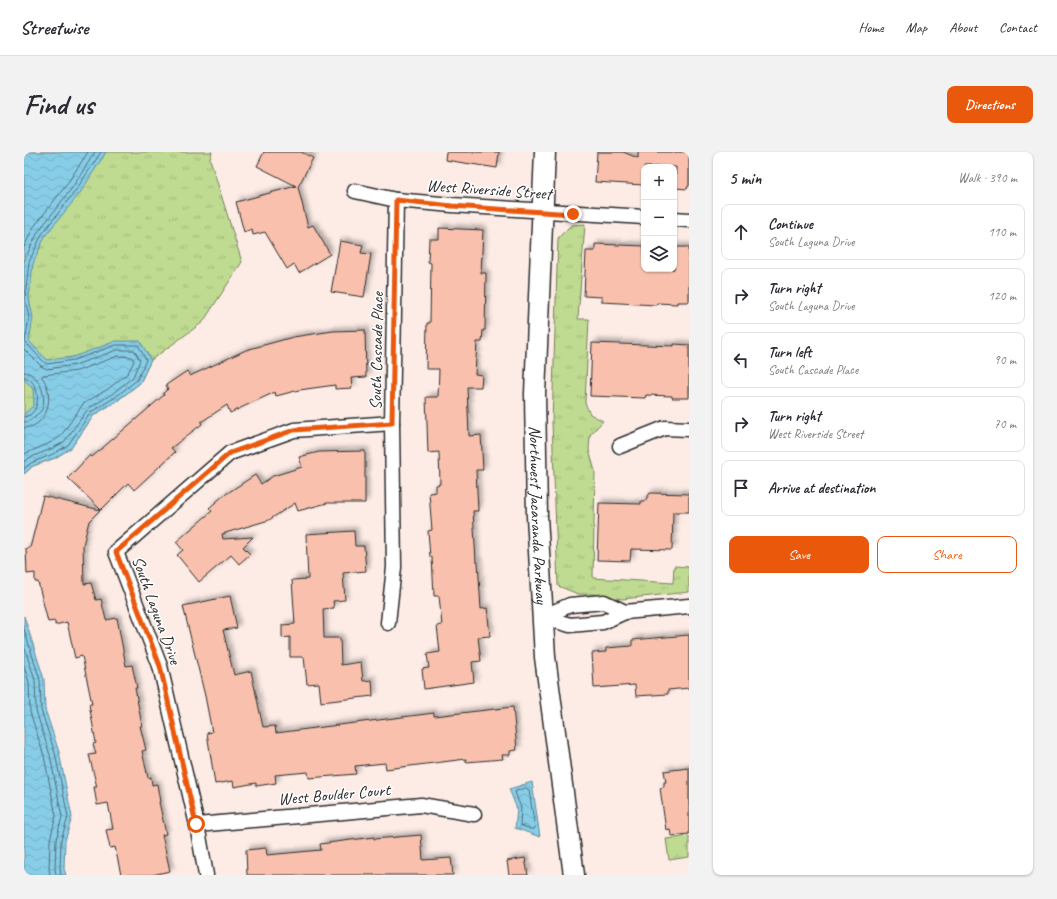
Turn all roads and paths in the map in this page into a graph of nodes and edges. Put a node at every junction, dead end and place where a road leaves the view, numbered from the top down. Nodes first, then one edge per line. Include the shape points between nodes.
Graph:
1 (545, 152) edge
2 (355, 191) dead end
3 (396, 200) junction
4 (542, 212) junction
5 (641, 217) edge
6 (677, 219) edge
7 (689, 220) edge
8 (392, 423) junction
9 (689, 429) edge
10 (620, 446) dead end
11 (689, 606) edge
12 (625, 612) junction
13 (542, 617) junction
14 (388, 623) dead end
15 (474, 814) dead end
16 (196, 824) junction
17 (206, 875) edge
18 (574, 875) edge

1 - 4 street, Northwest Jacaranda Parkway
2 - 3 street, West Riverside Street
3 - 4 street, West Riverside Street
3 - 8 street, South Cascade Place
4 - 5 street, West Riverside Street
4 - 13 street, Northwest Jacaranda Parkway via 536,394 537,516
6 - 7 street
8 - 14 street, South Cascade Place via 394,567
8 - 16 street, South Laguna Drive via 294,430 230,453 116,552 160,666
9 - 10 street via 665,428
11 - 12 street
12 - 13 street via 603,622 570,626
12 - 13 street via 604,602 570,605
13 - 18 street, Northwest Jacaranda Parkway via 544,657
15 - 16 street, West Boulder Court via 421,805
16 - 17 street, South Laguna Drive

